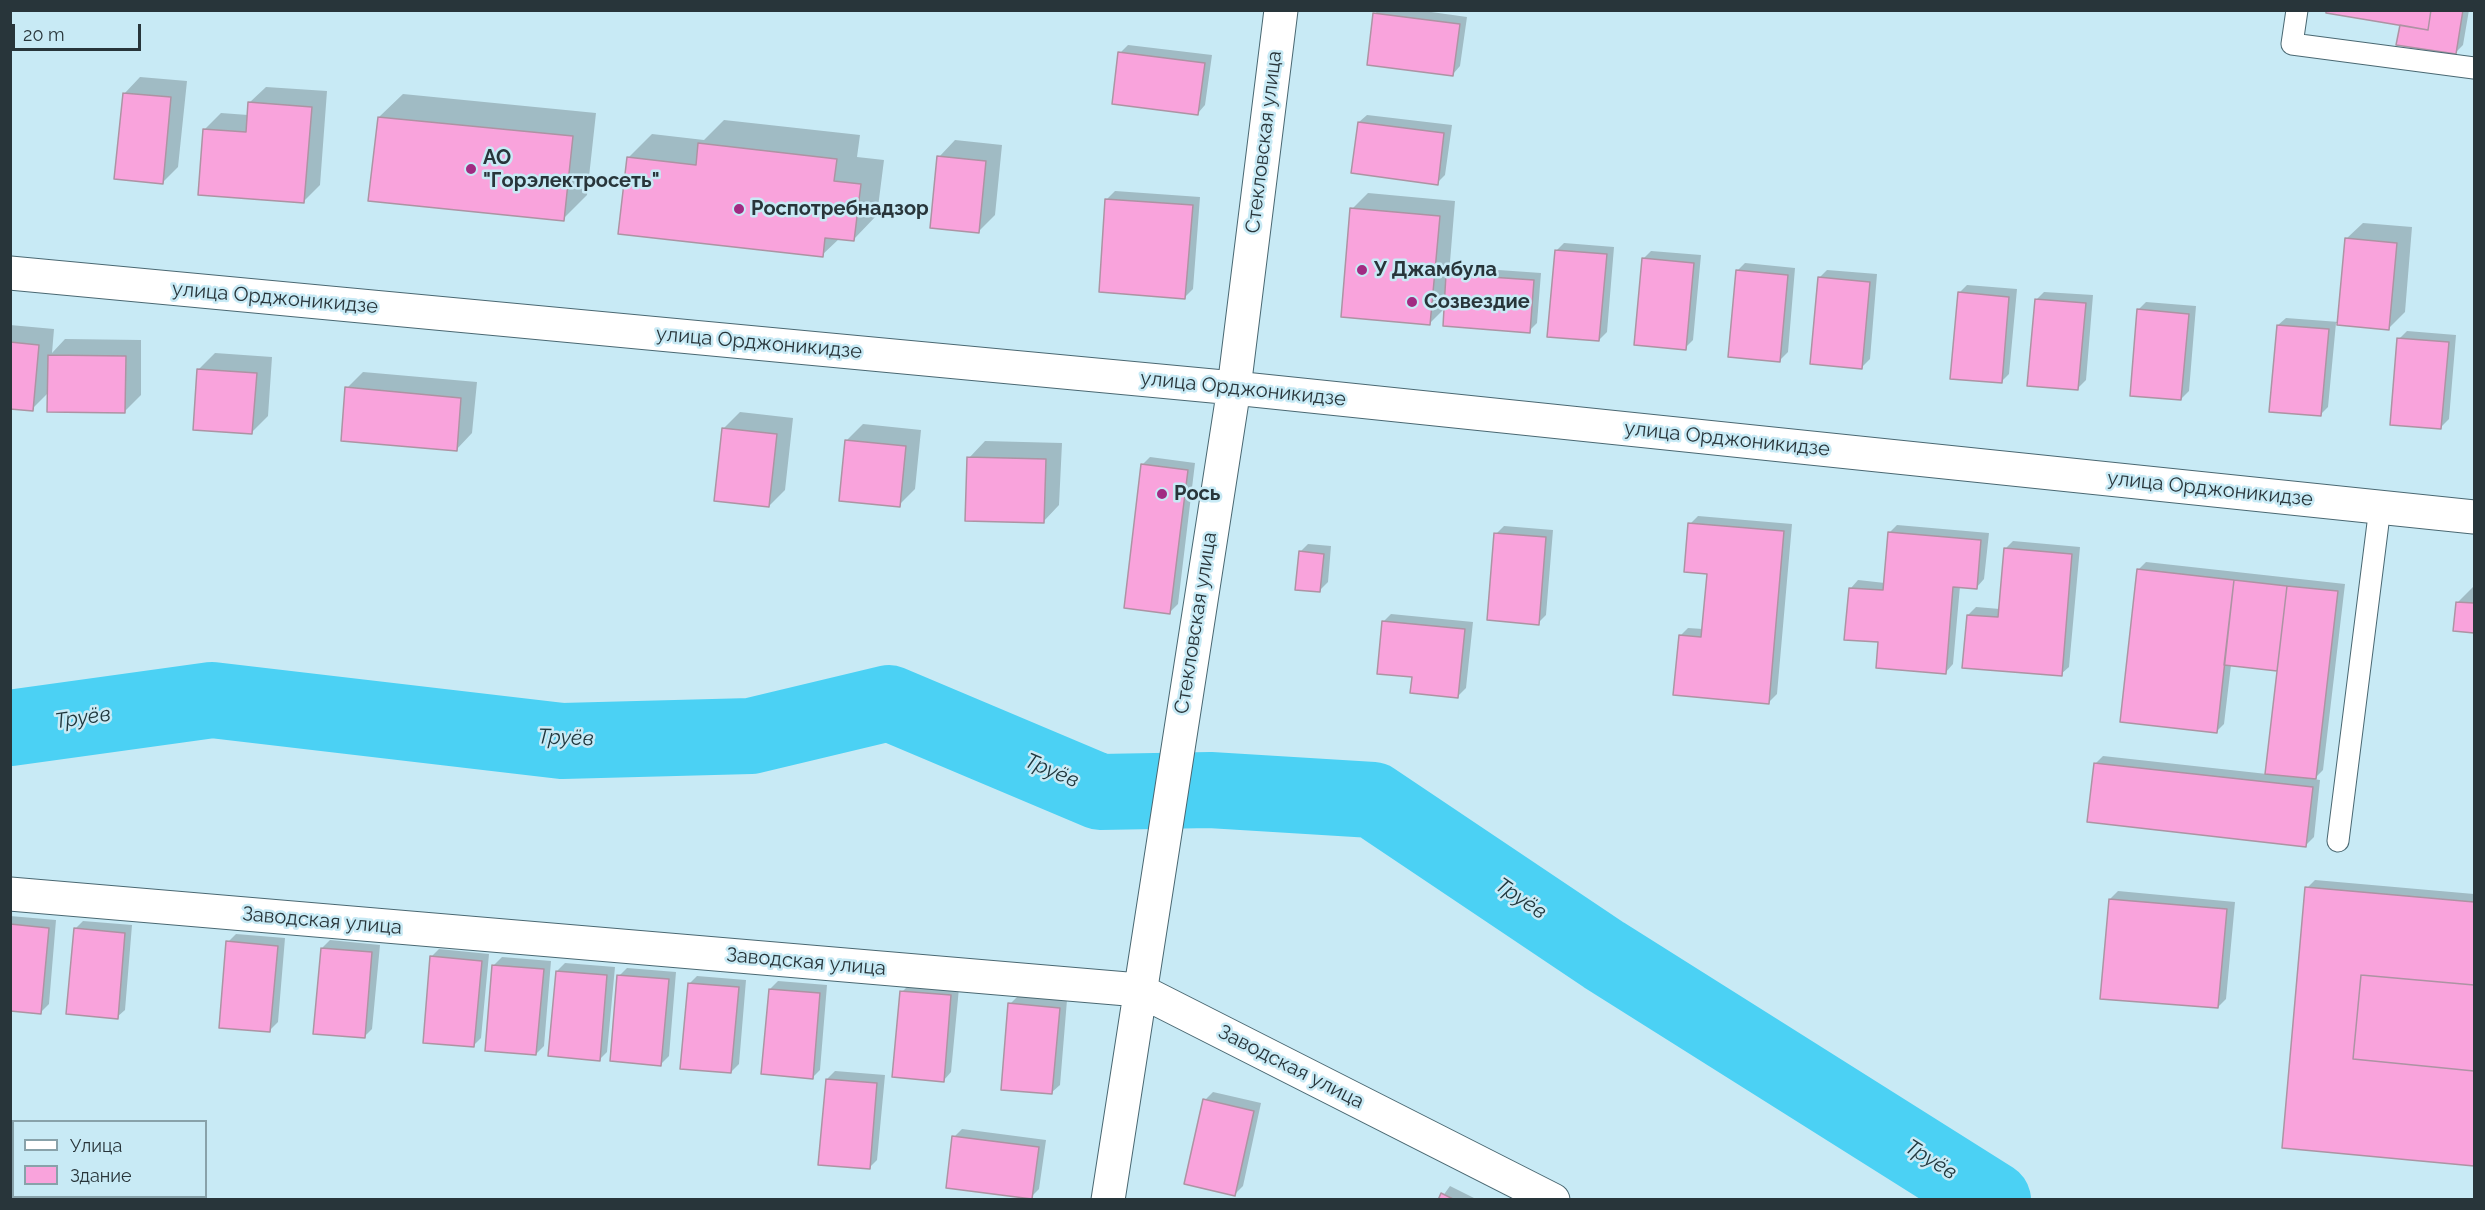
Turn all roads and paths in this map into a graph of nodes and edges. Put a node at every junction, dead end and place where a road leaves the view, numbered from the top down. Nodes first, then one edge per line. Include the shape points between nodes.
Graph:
1 (1281, 10) edge
2 (2297, 10) edge
3 (2475, 68) edge
4 (10, 273) edge
5 (1234, 388) junction
6 (2380, 507) junction
7 (2475, 517) edge
8 (2338, 840) dead end
9 (10, 894) edge
10 (1139, 990) junction
11 (1108, 1200) edge
12 (1553, 1200) edge

1 - 5 street, Стекловская улица
2 - 3 lane via 2292,44
4 - 5 street, улица Орджоникидзе
5 - 6 street, улица Орджоникидзе
5 - 10 street, Стекловская улица
6 - 7 street, улица Орджоникидзе
6 - 8 lane
9 - 10 street, Заводская улица
10 - 11 street, Стекловская улица
10 - 12 street, Заводская улица

